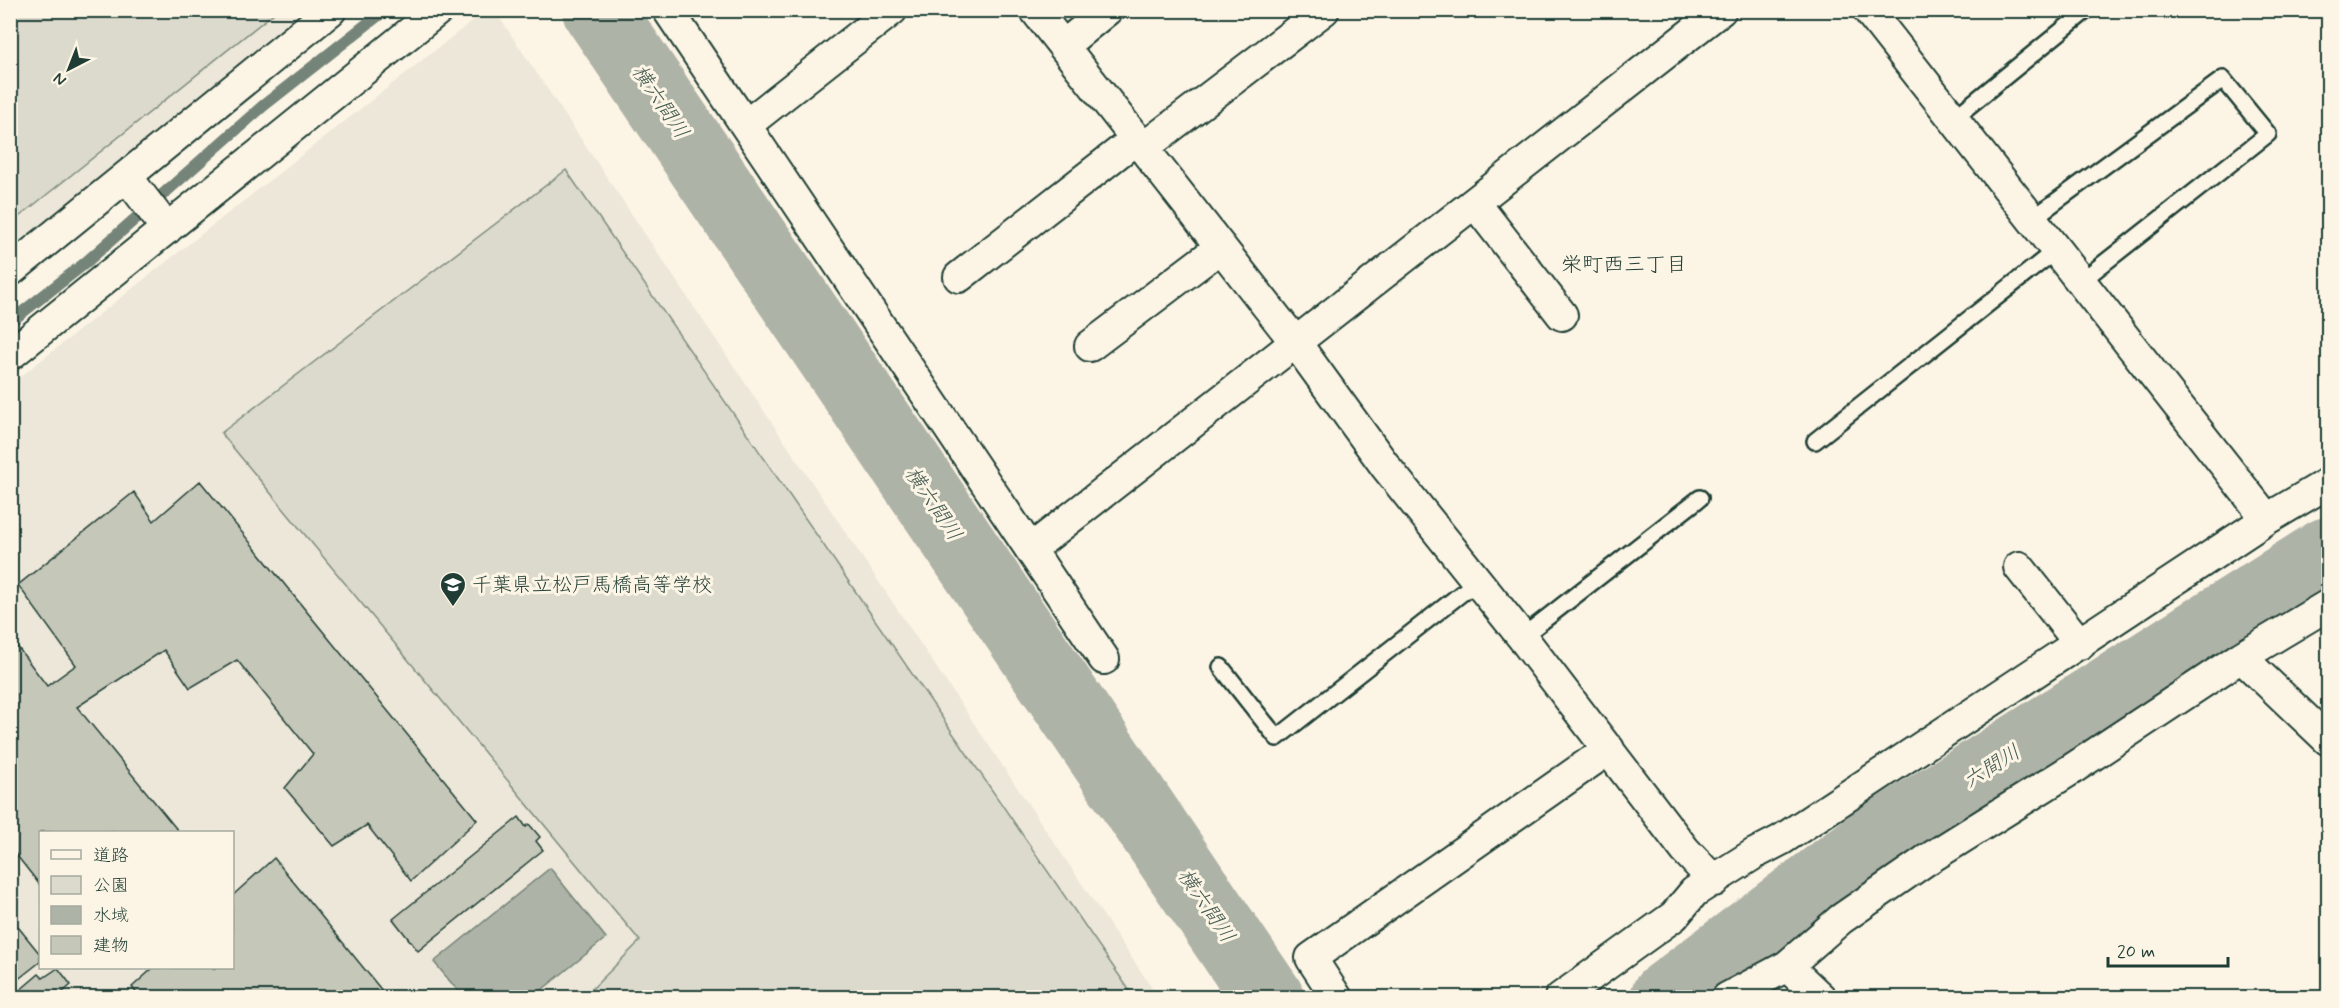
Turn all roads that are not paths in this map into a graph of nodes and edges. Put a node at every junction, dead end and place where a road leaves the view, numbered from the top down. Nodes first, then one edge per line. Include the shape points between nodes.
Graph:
1 (331, 10) edge
2 (438, 10) edge
3 (668, 10) edge
4 (892, 10) edge
5 (1035, 10) edge
6 (1107, 10) edge
7 (1324, 10) edge
8 (1721, 10) edge
9 (1868, 10) edge
10 (2087, 10) edge
11 (1063, 46) junction
12 (1953, 119) junction
13 (746, 125) junction
14 (1139, 144) junction
15 (127, 177) junction
16 (1475, 203) junction
17 (2032, 219) junction
18 (167, 229) junction
19 (1221, 247) junction
20 (2056, 250) junction
21 (10, 271) edge
22 (959, 277) dead end
23 (2080, 282) junction
24 (1562, 315) dead end
25 (1296, 343) junction
26 (1090, 346) dead end
27 (10, 355) edge
28 (1815, 441) dead end
29 (2328, 483) edge
30 (1700, 498) dead end
31 (2267, 519) junction
32 (1031, 549) junction
33 (2019, 567) dead end
34 (1476, 582) junction
35 (2328, 605) edge
36 (1522, 637) junction
37 (2080, 644) junction
38 (2241, 657) junction
39 (1104, 659) dead end
40 (1221, 667) dead end
41 (2328, 740) edge
42 (1609, 749) junction
43 (1714, 880) junction
44 (1787, 966) junction
45 (1337, 998) edge
46 (1560, 998) edge
47 (1727, 998) edge
48 (1821, 998) edge

1 - 15 street
2 - 18 street
3 - 13 street
4 - 13 street
5 - 11 street
6 - 11 street
7 - 14 street
8 - 16 street
9 - 12 street
10 - 12 lane
11 - 14 street
12 - 17 street
13 - 32 street
14 - 19 street
14 - 22 street
15 - 18 street
15 - 21 street
16 - 24 street
16 - 25 street
17 - 20 street
17 - 23 lane via 2223,80 2268,134
18 - 27 street
19 - 25 street
19 - 26 street
20 - 23 street
20 - 28 lane
23 - 31 street
25 - 32 street
25 - 34 street
29 - 31 street
30 - 36 lane
31 - 37 street
32 - 39 street
33 - 37 street
34 - 36 street
34 - 40 lane via 1277,738
35 - 38 street
36 - 42 street
37 - 43 street
38 - 41 street
38 - 44 street via 1925,861 1841,919
42 - 43 street via 1685,850
42 - 45 street via 1311,958
43 - 46 street via 1694,892 1674,916
44 - 47 street
44 - 48 street

